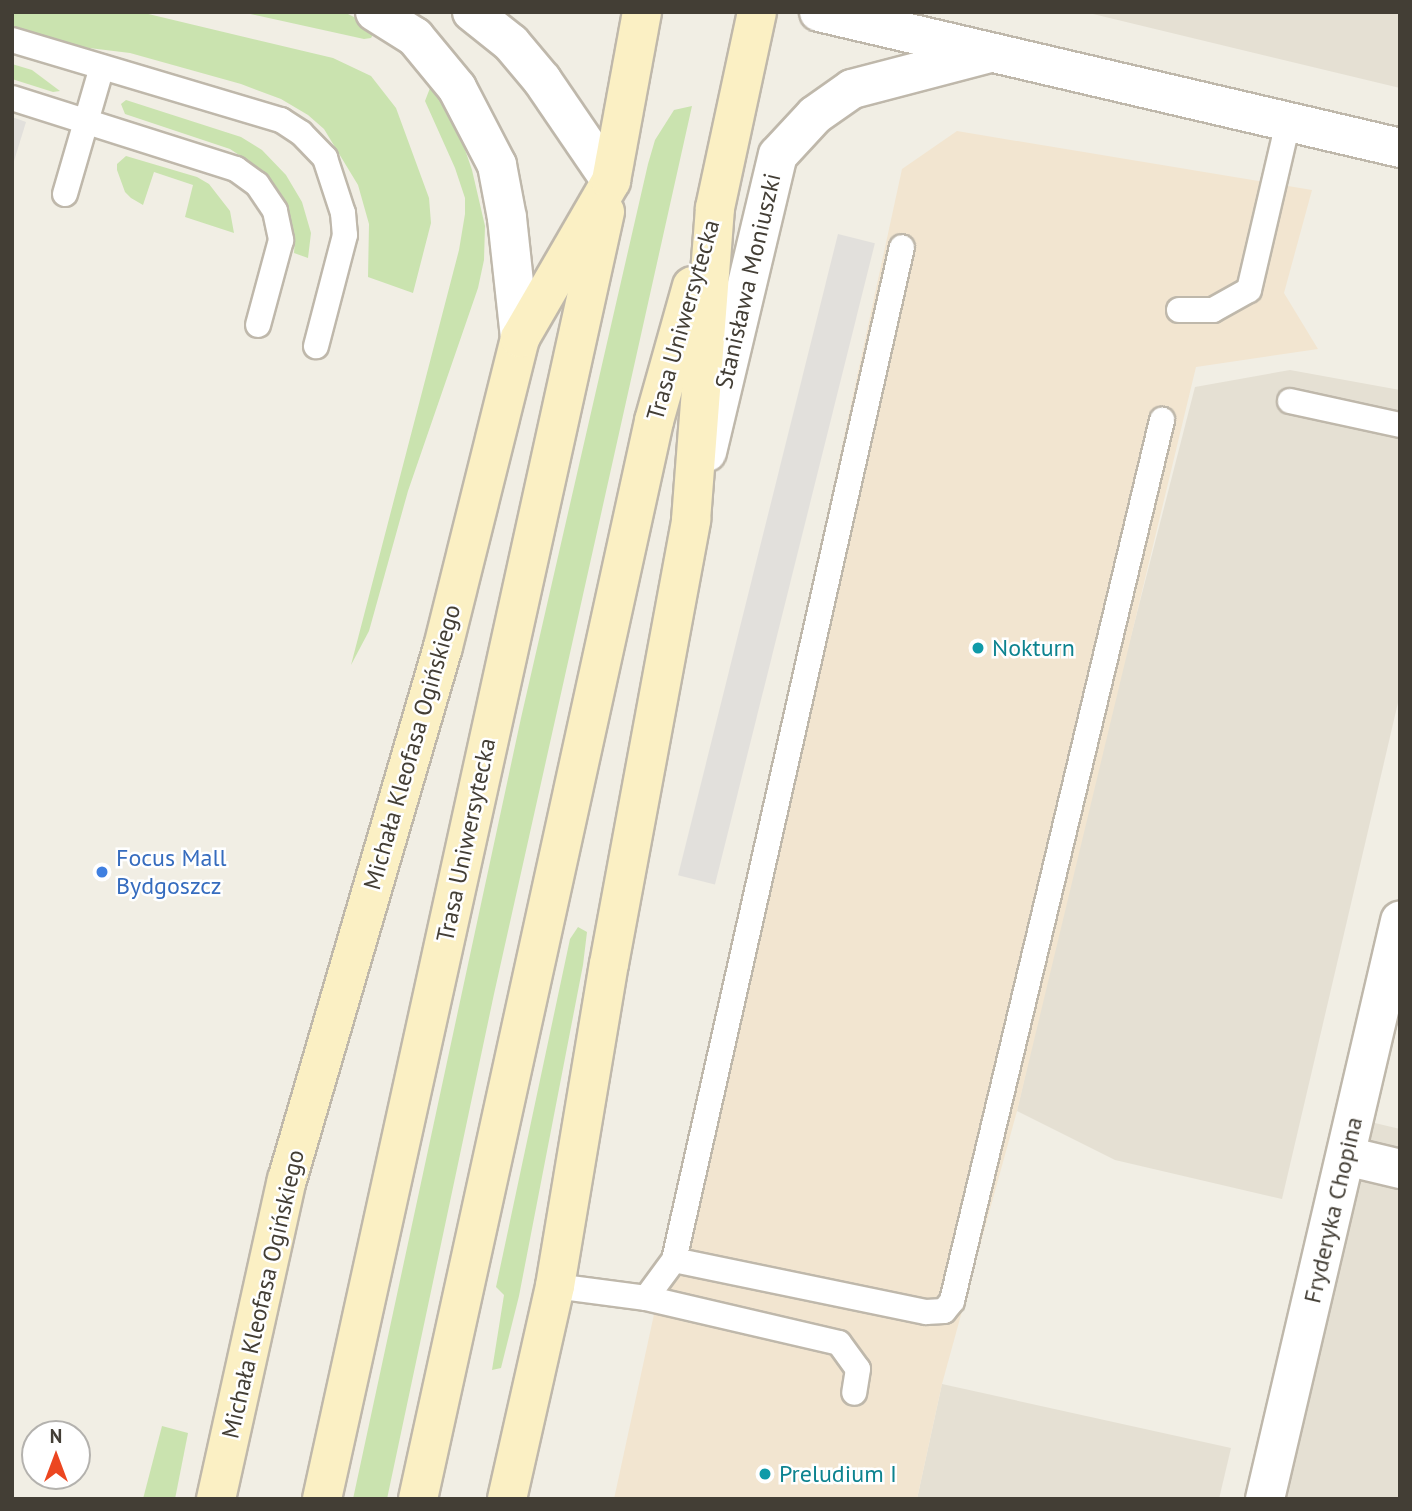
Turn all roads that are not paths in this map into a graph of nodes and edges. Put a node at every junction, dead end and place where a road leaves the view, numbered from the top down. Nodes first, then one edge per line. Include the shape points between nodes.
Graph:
1 (375, 12) edge
2 (472, 12) edge
3 (642, 12) edge
4 (757, 12) edge
5 (819, 12) edge
6 (12, 40) edge
7 (990, 54) junction
8 (102, 67) junction
9 (12, 97) edge
10 (85, 121) junction
11 (1288, 123) junction
12 (1400, 148) edge
13 (611, 181) junction
14 (65, 194) dead end
15 (715, 208) junction
16 (902, 247) dead end
17 (1179, 310) dead end
18 (258, 326) dead end
19 (520, 338) junction
20 (316, 346) dead end
21 (1290, 401) dead end
22 (1162, 419) dead end
23 (1400, 425) edge
24 (691, 520) junction
25 (1400, 921) edge
26 (1346, 1156) junction
27 (1400, 1169) edge
28 (674, 1260) junction
29 (555, 1286) junction
30 (646, 1298) junction
31 (854, 1393) dead end
32 (216, 1499) edge
33 (322, 1499) edge
34 (418, 1499) edge
35 (507, 1499) edge
36 (1265, 1499) edge

1 - 19 street via 415,37 457,88 497,165
2 - 13 street via 511,43 542,80
3 - 13 main road, Michała Kleofasa Ogińskiego
4 - 15 main road
5 - 7 street, Stanisława Moniuszki
6 - 8 lane
7 - 11 street, Stanisława Moniuszki
7 - 24 street, Stanisława Moniuszki via 852,89 815,115 778,155
8 - 10 lane
8 - 20 lane via 281,120 325,158 343,213 345,235
9 - 10 lane
10 - 14 lane
10 - 18 lane via 236,169 257,184 275,211 281,240
11 - 12 street, Stanisława Moniuszki
11 - 17 lane via 1249,290 1213,310
13 - 19 main road, Michała Kleofasa Ogińskiego
13 - 33 main road, Trasa Uniwersytecka
15 - 24 main road
15 - 34 main road, Trasa Uniwersytecka via 654,421
16 - 28 lane
19 - 32 main road, Michała Kleofasa Ogińskiego via 443,647 287,1180
21 - 23 lane
22 - 28 lane via 952,1301 944,1311 926,1312
24 - 29 main road
25 - 26 street, Fryderyka Chopina
26 - 27 street
26 - 36 street, Fryderyka Chopina
28 - 30 lane
29 - 30 lane
29 - 35 main road
30 - 31 lane via 839,1343 858,1369

